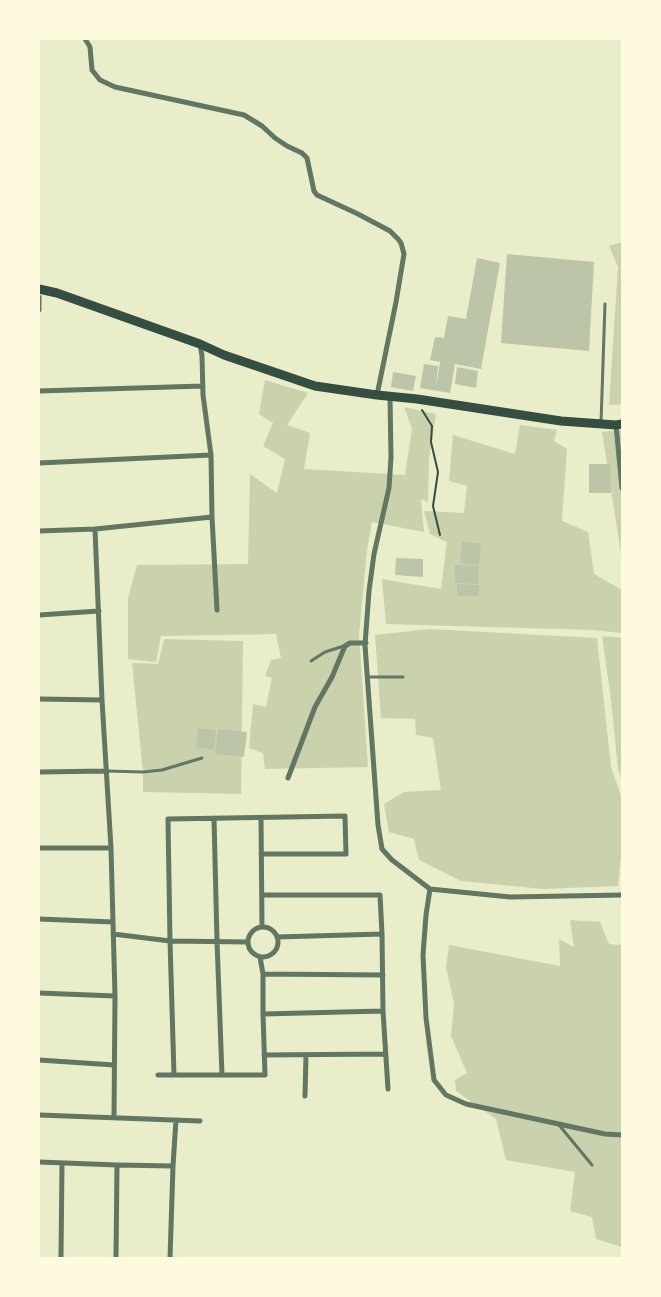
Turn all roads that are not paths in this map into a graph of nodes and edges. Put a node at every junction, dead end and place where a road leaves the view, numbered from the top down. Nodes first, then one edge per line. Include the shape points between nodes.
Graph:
1 (85, 39) edge
2 (39, 289) edge
3 (39, 297) edge
4 (605, 304) dead end
5 (39, 310) edge
6 (200, 344) junction
7 (203, 386) junction
8 (39, 391) edge
9 (377, 395) junction
10 (390, 397) junction
11 (601, 424) junction
12 (619, 425) edge
13 (211, 455) junction
14 (39, 463) edge
15 (622, 488) edge
16 (212, 517) junction
17 (95, 529) junction
18 (39, 531) edge
19 (217, 610) dead end
20 (99, 611) junction
21 (39, 615) edge
22 (366, 643) junction
23 (344, 646) junction
24 (311, 662) dead end
25 (368, 677) junction
26 (403, 677) dead end
27 (39, 699) edge
28 (102, 700) junction
29 (202, 758) dead end
30 (107, 771) junction
31 (39, 772) edge
32 (288, 778) dead end
33 (214, 818) junction
34 (261, 818) junction
35 (39, 848) edge
36 (111, 848) junction
37 (261, 854) junction
38 (430, 889) junction
39 (262, 895) junction
40 (622, 895) edge
41 (39, 919) edge
42 (113, 922) junction
43 (262, 927) junction
44 (113, 934) junction
45 (382, 934) junction
46 (277, 937) junction
47 (170, 941) junction
48 (217, 941) junction
49 (248, 942) junction
50 (260, 957) junction
51 (263, 974) junction
52 (383, 975) junction
53 (39, 994) edge
54 (114, 996) junction
55 (383, 1011) junction
56 (263, 1014) junction
57 (385, 1054) junction
58 (264, 1055) junction
59 (306, 1055) junction
60 (39, 1060) edge
61 (114, 1064) junction
62 (158, 1075) dead end
63 (174, 1075) junction
64 (222, 1075) junction
65 (388, 1089) dead end
66 (305, 1096) dead end
67 (39, 1115) edge
68 (114, 1117) junction
69 (176, 1120) junction
70 (200, 1121) dead end
71 (558, 1124) junction
72 (622, 1135) edge
73 (39, 1162) edge
74 (62, 1163) junction
75 (117, 1165) junction
76 (592, 1165) dead end
77 (173, 1166) junction
78 (61, 1258) edge
79 (116, 1258) edge
80 (170, 1258) edge

1 - 9 street via 90,47 92,70 100,80 115,87 244,115 307,158 314,191 318,195 390,231 398,239 404,254
2 - 6 main road
3 - 5 street
4 - 11 lane
6 - 7 street
6 - 9 main road via 315,386
7 - 8 street
7 - 13 street
9 - 10 main road
10 - 11 main road
10 - 22 street via 389,488 374,554
11 - 12 main road
12 - 15 street
13 - 14 street
13 - 16 street
16 - 17 street
16 - 19 street
17 - 18 street
17 - 20 street
20 - 21 street
20 - 28 street
22 - 23 street
22 - 25 street
23 - 24 lane via 325,652
23 - 32 street
25 - 26 lane
25 - 38 street via 382,849
27 - 28 street
28 - 30 street
29 - 30 lane via 162,770
30 - 31 street
30 - 36 street
33 - 34 street
33 - 47 street via 168,819
33 - 48 street
34 - 37 street
34 - 37 street via 345,816 346,854
35 - 36 street
36 - 42 street
37 - 39 street
38 - 40 street via 510,897
38 - 71 street via 423,955 426,1018 434,1080 446,1095 466,1104
39 - 43 street
39 - 45 street via 380,895
41 - 42 street
42 - 44 street
43 - 46 street via 272,930
43 - 49 street via 249,935
44 - 47 street
44 - 54 street
45 - 46 street
45 - 52 street
46 - 50 street via 273,953
47 - 48 street
47 - 63 street
48 - 49 street
48 - 64 street
49 - 50 street via 251,952
50 - 51 street
51 - 52 street
51 - 56 street
52 - 55 street
53 - 54 street
54 - 61 street
55 - 56 street
55 - 57 street
56 - 58 street
57 - 59 street
57 - 65 street
58 - 59 street
58 - 64 street via 265,1075
59 - 66 street
60 - 61 street
61 - 68 street
62 - 63 street
63 - 64 street
67 - 68 street
68 - 69 street
69 - 70 street
69 - 77 street
71 - 72 street
71 - 76 lane
73 - 74 street
74 - 75 street
74 - 78 street
75 - 77 street
75 - 79 street
77 - 80 street

